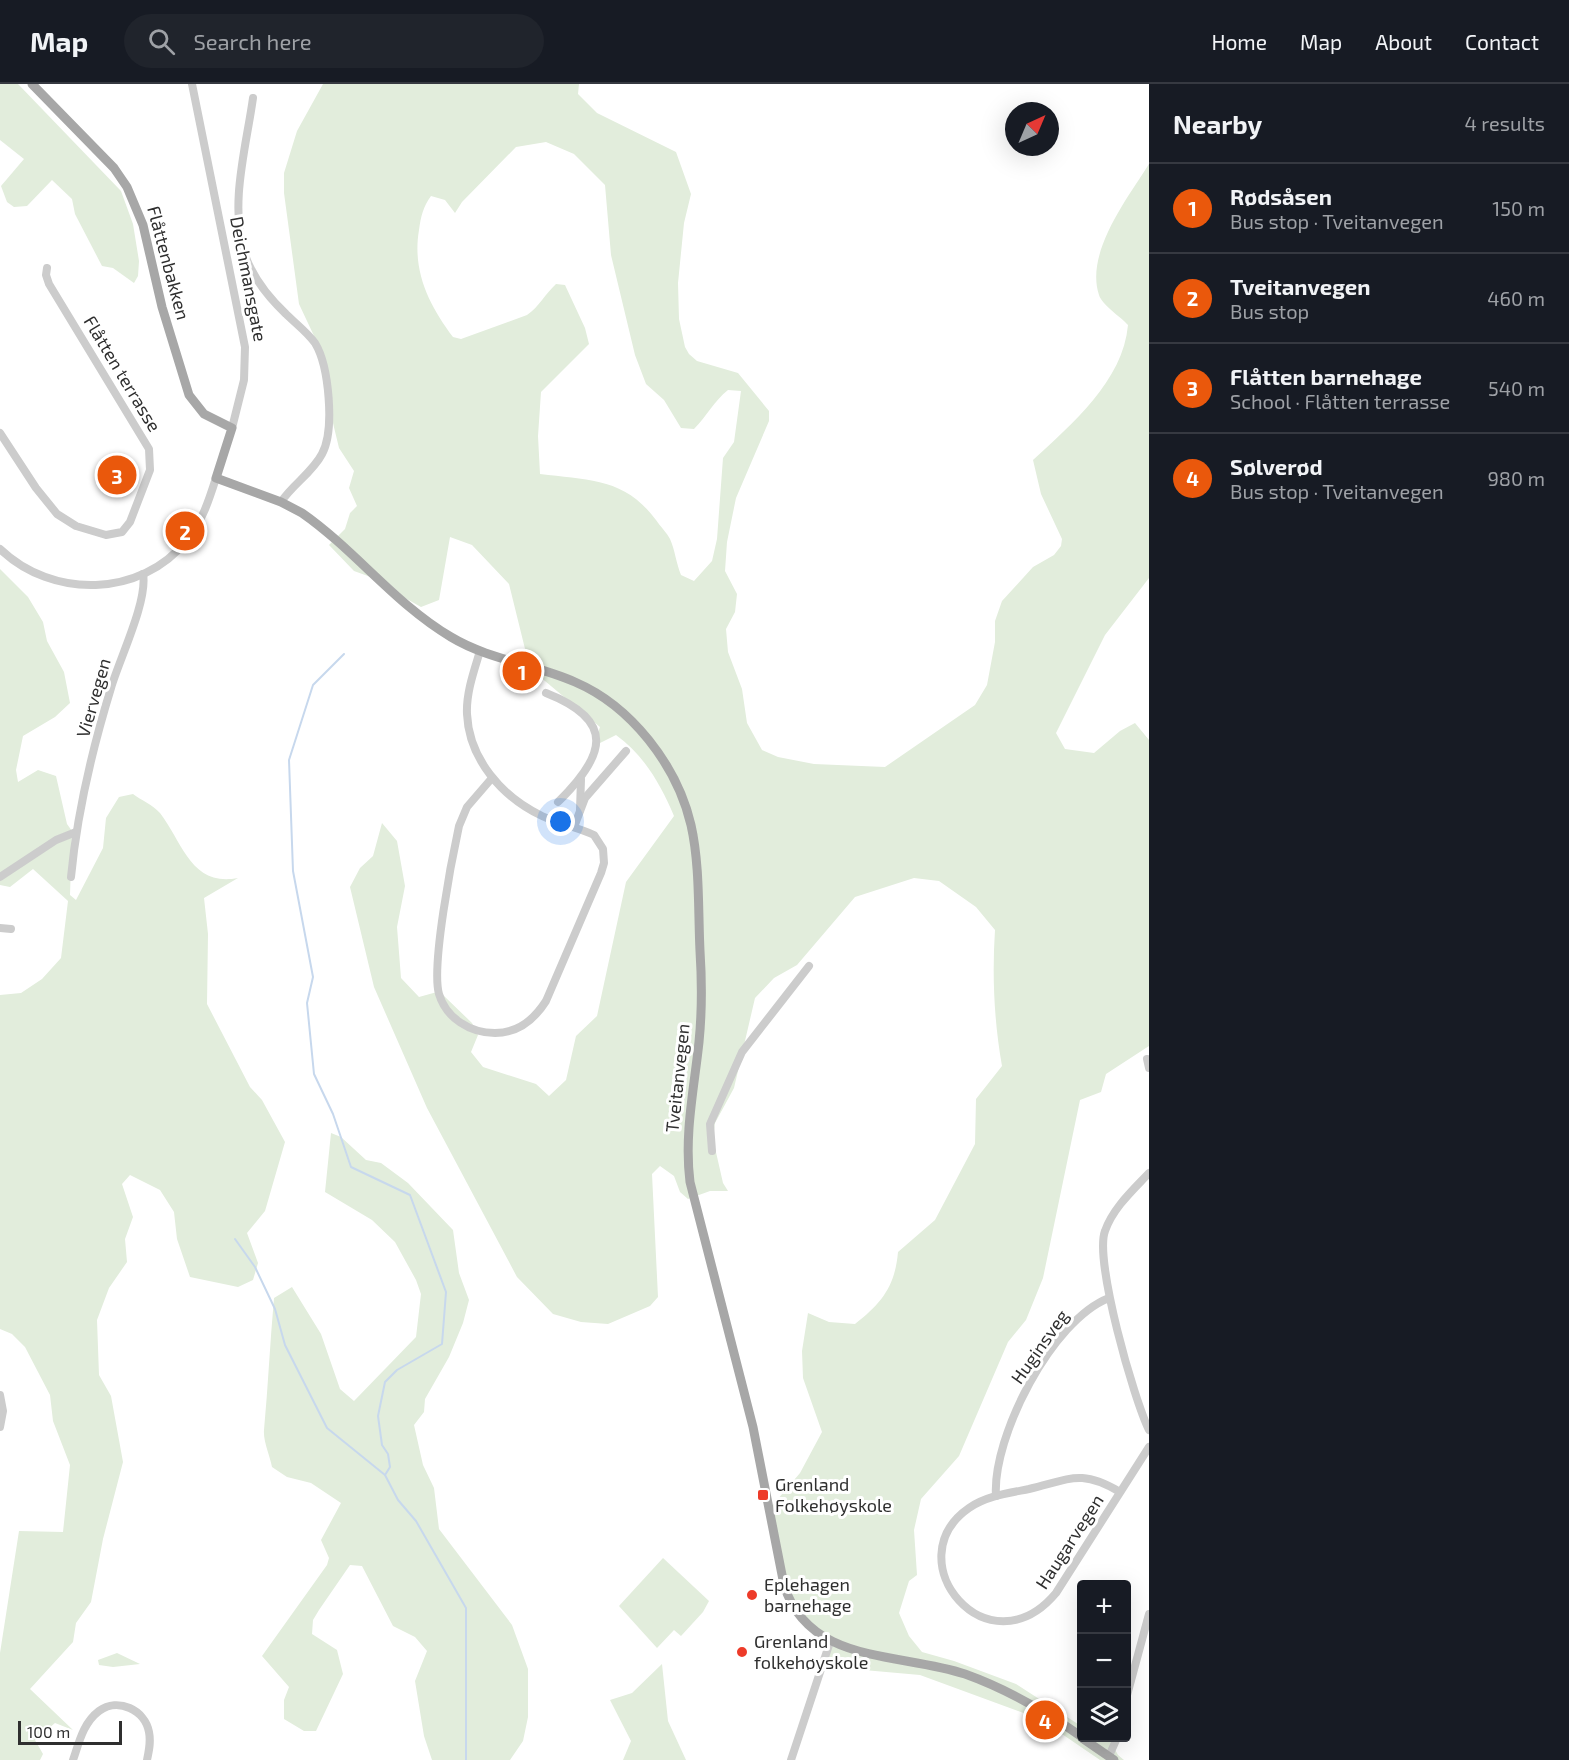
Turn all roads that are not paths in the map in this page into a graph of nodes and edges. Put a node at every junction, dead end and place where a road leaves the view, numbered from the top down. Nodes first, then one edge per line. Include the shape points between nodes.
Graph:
1 (32, 84) edge
2 (192, 84) edge
3 (253, 98) dead end
4 (47, 268) dead end
5 (232, 428) junction
6 (0, 434) edge
7 (216, 478) junction
8 (281, 502) junction
9 (0, 549) edge
10 (143, 574) junction
11 (480, 651) junction
12 (546, 693) dead end
13 (626, 751) dead end
14 (492, 778) junction
15 (581, 779) junction
16 (558, 802) dead end
17 (580, 810) junction
18 (574, 827) junction
19 (76, 832) junction
20 (0, 877) edge
21 (71, 877) dead end
22 (0, 928) edge
23 (11, 929) dead end
24 (809, 966) dead end
25 (1147, 1059) dead end
26 (1149, 1068) edge
27 (712, 1151) dead end
28 (1149, 1173) edge
29 (1109, 1298) junction
30 (0, 1395) edge
31 (0, 1427) edge
32 (1149, 1430) edge
33 (1149, 1447) edge
34 (1120, 1492) junction
35 (996, 1496) junction
36 (1149, 1614) edge
37 (830, 1642) junction
38 (1129, 1688) edge
39 (1077, 1734) edge
40 (1089, 1742) edge
41 (1116, 1742) edge
42 (1111, 1758) edge
43 (73, 1760) edge
44 (147, 1760) edge
45 (791, 1760) edge

1 - 5 main road, Flåttenbakken via 114,168 127,187 143,225 162,307 189,395 204,414
2 - 5 street, Deichmansgate via 245,347 244,380
3 - 8 street via 238,201 240,237 256,279 315,343 331,420 321,456
4 - 6 street, Flåtten terrasse via 49,284 149,449 150,470 130,522 115,535 99,534 64,521
5 - 7 main road, Deichmansgate
7 - 8 main road, Tveitanvegen
7 - 10 street via 206,508 188,539 167,560
8 - 11 main road, Tveitanvegen via 311,519 431,624
9 - 10 street via 29,571 61,583 106,584
10 - 19 street, Viervegen via 142,596 110,689
11 - 14 street via 467,713 472,742
11 - 37 main road, Tveitanvegen via 560,675 607,700 657,752 686,807 694,849 702,992 688,1131 690,1182 761,1459 784,1585 800,1618
12 - 15 street via 577,707 592,724 596,748
13 - 17 street via 600,778
14 - 18 street via 531,810
14 - 18 street via 467,807 459,826 437,979 445,1007 471,1029 487,1033 514,1030 532,1019 546,1001 604,863 603,849 594,835
15 - 16 street
15 - 17 street
17 - 18 street
19 - 20 street
19 - 21 street, Viervegen
22 - 23 street
24 - 27 street via 742,1052 710,1124
25 - 26 street
28 - 29 street via 1104,1232 1102,1254
29 - 32 street
29 - 35 street, Huginsveg via 1087,1308 1072,1324 1030,1384 1002,1452
30 - 31 street
33 - 34 street, Haugarvegen
34 - 35 street, Haugarvegen via 1101,1480 1082,1477
34 - 35 street, Haugarvegen via 1048,1603 1024,1619 1009,1621 994,1620 964,1607 948,1587 942,1564 944,1540 958,1517
36 - 38 street
37 - 39 main road, Tveitanvegen via 979,1680 1022,1699
37 - 45 street
40 - 42 main road, Tveitanvegen
41 - 42 street
43 - 44 street via 90,1720 99,1711 117,1705 131,1708 147,1724 151,1745

